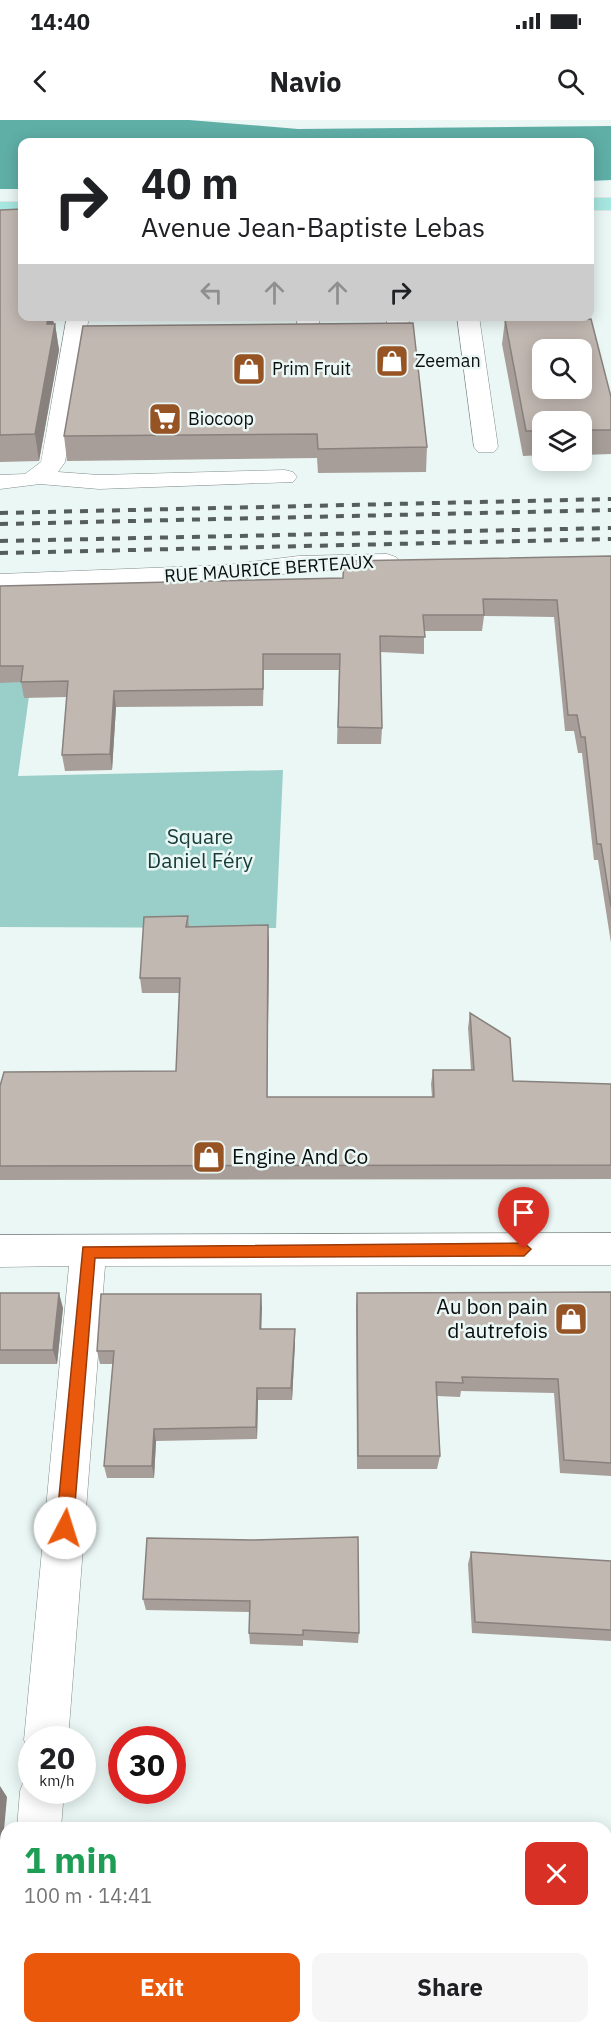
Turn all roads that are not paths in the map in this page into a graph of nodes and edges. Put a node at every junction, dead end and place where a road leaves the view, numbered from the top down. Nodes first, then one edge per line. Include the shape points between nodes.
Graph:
1 (594, 204) edge
2 (611, 204) edge
3 (0, 208) edge
4 (18, 208) edge
5 (0, 221) edge
6 (18, 221) edge
7 (77, 321) edge
8 (308, 321) edge
9 (398, 321) edge
10 (469, 321) edge
11 (286, 339) edge
12 (309, 339) junction
13 (144, 340) edge
14 (74, 341) junction
15 (486, 447) dead end
16 (38, 477) junction
17 (285, 477) dead end
18 (0, 482) edge
19 (414, 561) edge
20 (0, 582) edge
21 (611, 1249) edge
22 (0, 1251) edge
23 (88, 1252) junction
24 (47, 1726) edge
25 (41, 1804) edge
26 (39, 1822) edge

1 - 2 main road
3 - 4 main road
5 - 6 main road
7 - 14 street
8 - 12 street
9 - 12 street via 400,337
10 - 15 street
11 - 12 street
13 - 14 street
14 - 16 street via 53,462
16 - 17 street via 99,482
16 - 18 street
19 - 20 street, RUE MAURICE BERTEAUX
21 - 23 street
22 - 23 street
23 - 24 street
25 - 26 street

